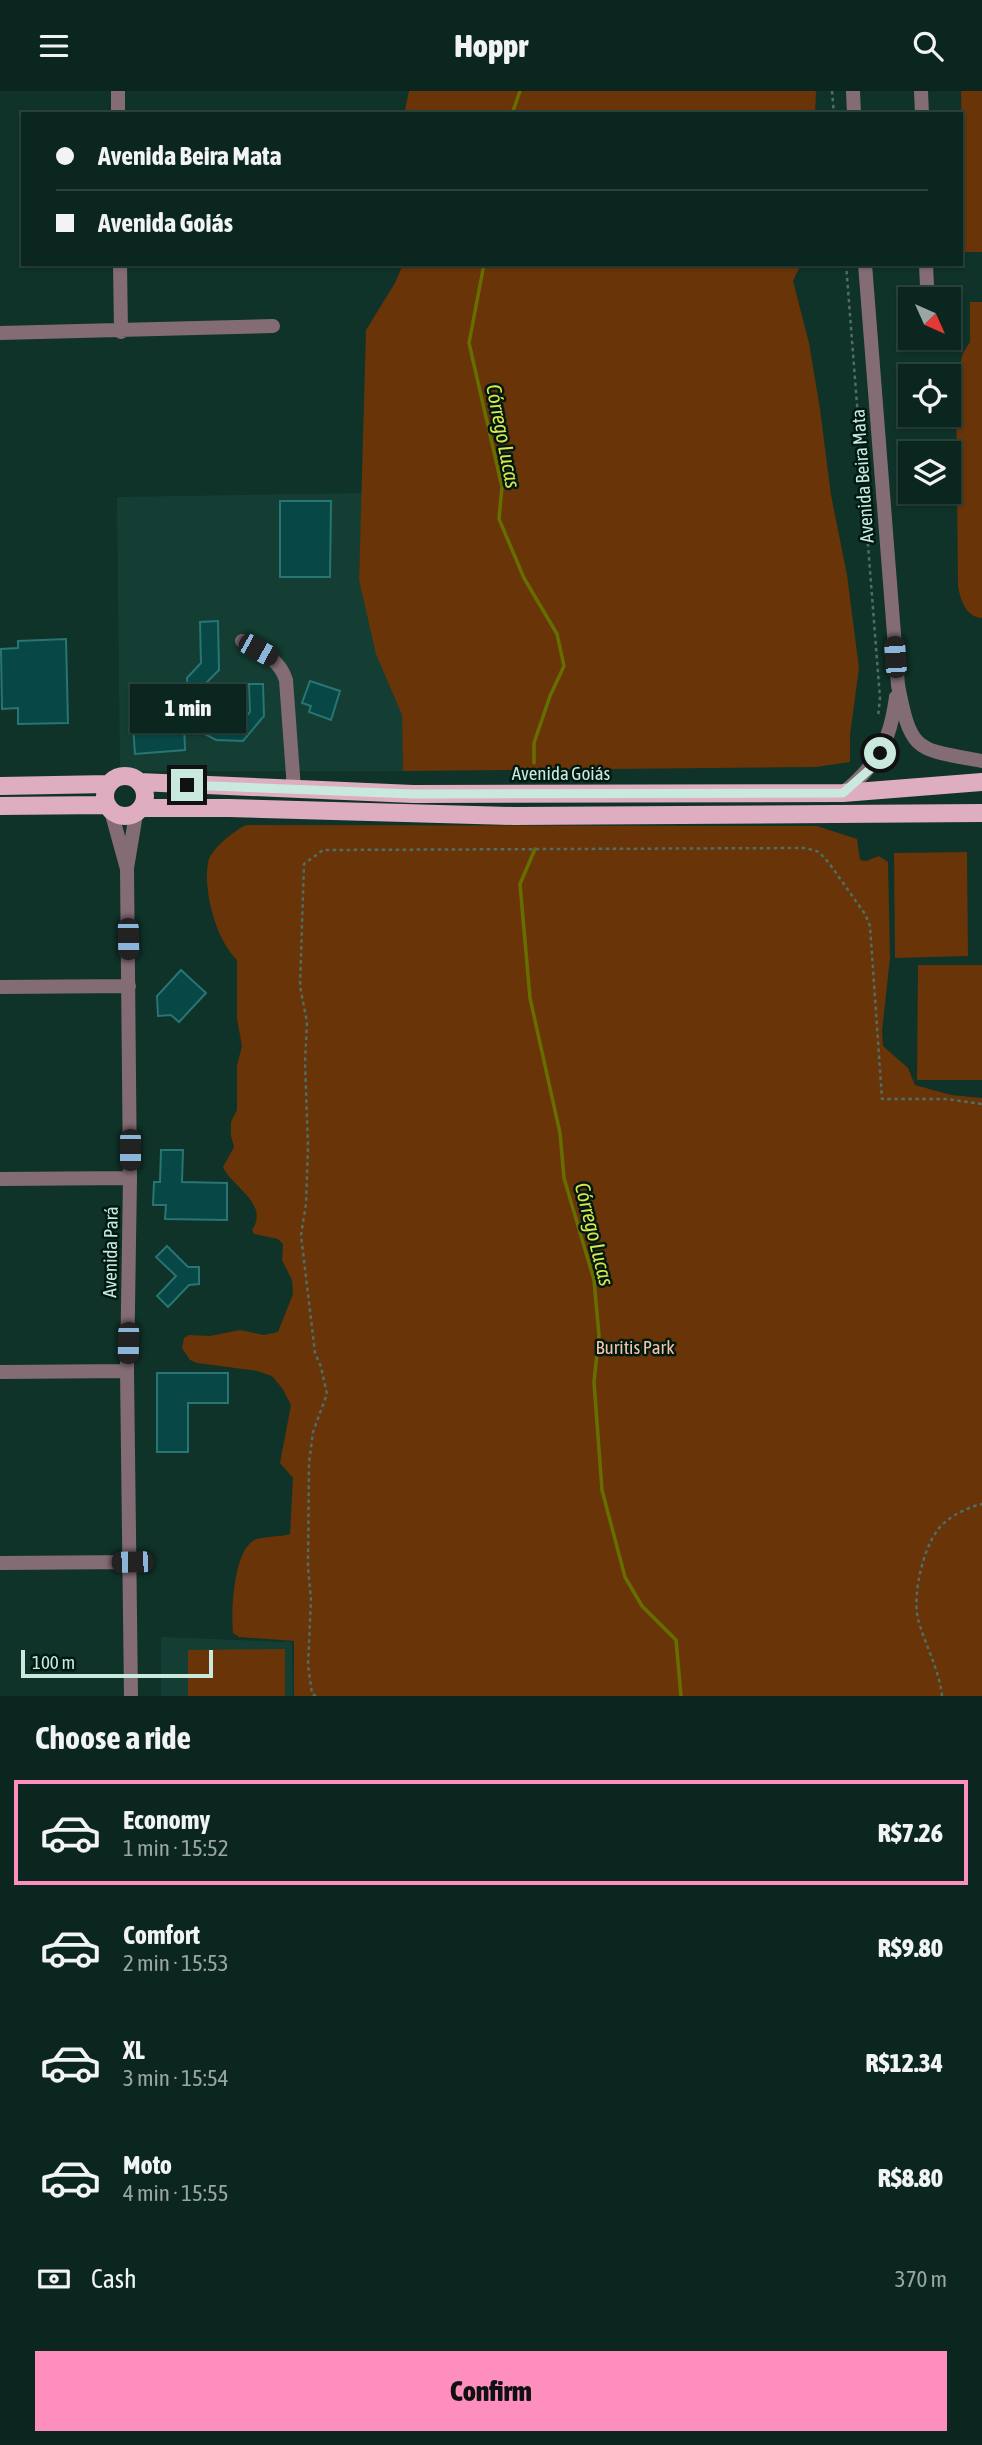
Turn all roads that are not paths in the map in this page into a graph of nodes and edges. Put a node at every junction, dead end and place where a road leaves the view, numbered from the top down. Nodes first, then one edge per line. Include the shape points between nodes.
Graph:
1 (118, 91) edge
2 (853, 91) edge
3 (921, 91) edge
4 (118, 112) edge
5 (854, 112) edge
6 (922, 112) edge
7 (120, 266) edge
8 (865, 266) edge
9 (926, 266) edge
10 (927, 286) dead end
11 (273, 326) dead end
12 (121, 332) junction
13 (0, 333) edge
14 (242, 641) dead end
15 (898, 685) junction
16 (982, 761) edge
17 (139, 782) junction
18 (982, 782) edge
19 (109, 784) junction
20 (0, 786) edge
21 (294, 789) junction
22 (843, 793) junction
23 (0, 806) edge
24 (109, 808) junction
25 (138, 811) junction
26 (982, 813) edge
27 (127, 869) junction
28 (129, 986) junction
29 (0, 987) edge
30 (130, 1178) junction
31 (0, 1179) edge
32 (127, 1371) junction
33 (0, 1372) edge
34 (132, 1562) junction
35 (0, 1563) edge
36 (131, 1696) edge

1 - 4 street
2 - 5 street
3 - 6 street
7 - 12 street
8 - 15 street, Avenida Beira Mata
9 - 10 street
11 - 12 street
12 - 13 street
14 - 21 street via 275,659 286,680
15 - 16 street, Avenida Beira Mata via 907,726 916,743
15 - 22 street, Avenida Beira Mata via 889,736 870,769
17 - 19 main road via 120,776
17 - 21 main road, Avenida Goiás
17 - 25 main road via 145,792
18 - 22 main road, Avenida Goiás
19 - 20 main road
19 - 24 main road via 105,795
21 - 22 main road, Avenida Goiás via 413,794
23 - 24 main road
24 - 25 main road via 122,816
24 - 27 street, Avenida Pará
25 - 26 main road via 229,808 513,816
25 - 27 street
27 - 28 street, Avenida Pará
28 - 29 street
28 - 30 street, Avenida Pará
30 - 31 street
30 - 32 street, Avenida Pará
32 - 33 street
32 - 34 street, Avenida Pará
34 - 35 street
34 - 36 street, Avenida Pará

